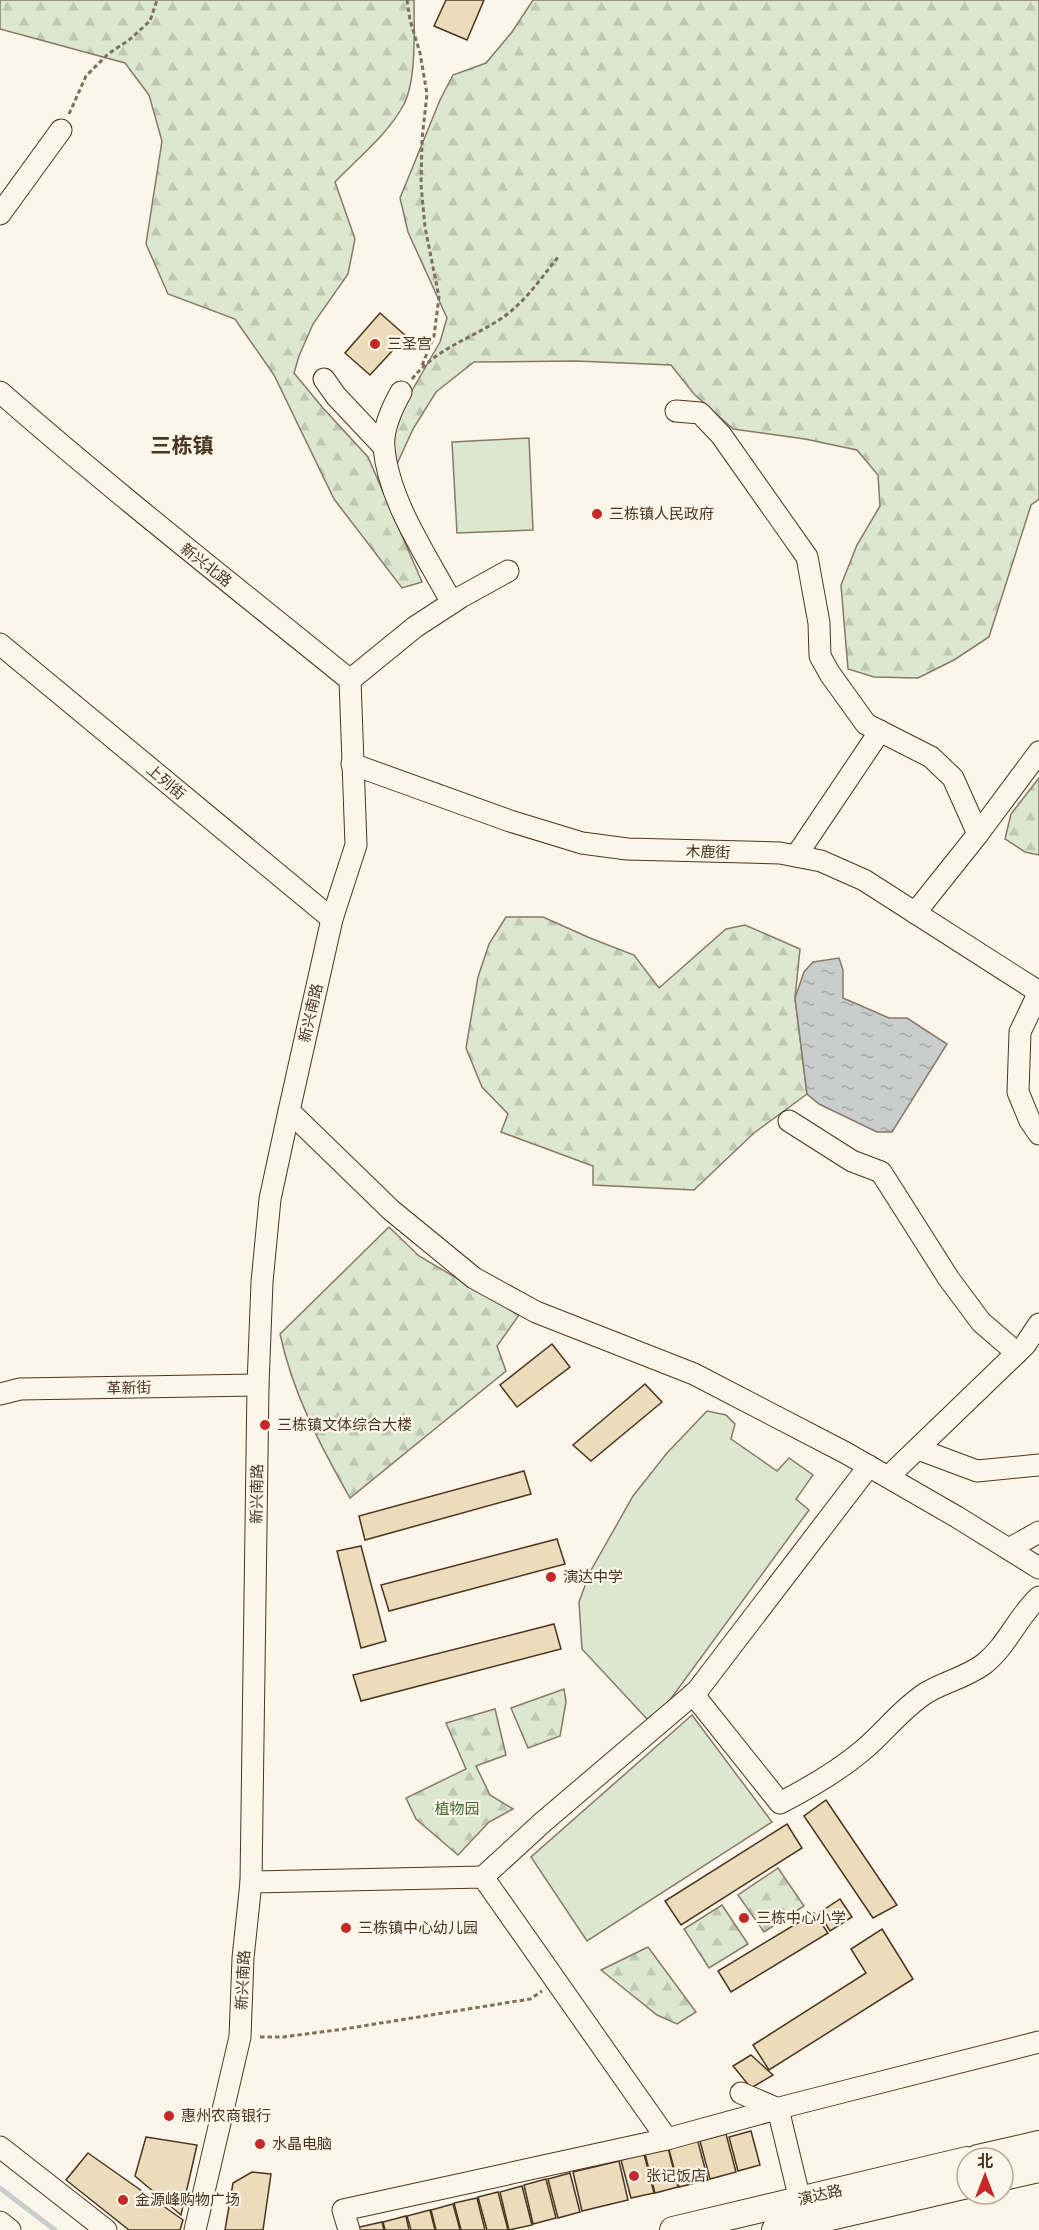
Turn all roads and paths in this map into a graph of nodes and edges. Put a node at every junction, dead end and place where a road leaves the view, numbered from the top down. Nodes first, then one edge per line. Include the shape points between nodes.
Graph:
1 (157, 0) edge
2 (407, 0) edge
3 (61, 130) joint
4 (0, 214) edge
5 (559, 256) dead end
6 (421, 368) junction
7 (324, 379) dead end
8 (0, 392) edge
9 (401, 392) joint
10 (676, 411) dead end
11 (383, 446) junction
12 (508, 571) dead end
13 (452, 603) junction
14 (0, 644) edge
15 (350, 680) junction
16 (880, 731) junction
17 (1039, 752) edge
18 (352, 765) junction
19 (978, 834) junction
20 (796, 856) junction
21 (915, 913) junction
22 (332, 919) junction
23 (1039, 992) edge
24 (289, 1111) junction
25 (789, 1121) dead end
26 (1039, 1134) edge
27 (1039, 1324) edge
28 (1017, 1353) junction
29 (258, 1385) junction
30 (0, 1394) edge
31 (918, 1449) junction
32 (1039, 1465) edge
33 (869, 1466) junction
34 (888, 1478) junction
35 (1039, 1532) edge
36 (1009, 1549) junction
37 (1039, 1568) edge
38 (1039, 1596) edge
39 (693, 1694) junction
40 (483, 1877) junction
41 (251, 1882) junction
42 (555, 1982) junction
43 (240, 2037) junction
44 (1039, 2042) edge
45 (741, 2093) dead end
46 (778, 2109) junction
47 (667, 2139) junction
48 (1039, 2144) edge
49 (0, 2147) edge
50 (1015, 2150) edge
51 (955, 2164) edge
52 (1039, 2169) edge
53 (1015, 2174) edge
54 (955, 2187) edge
55 (804, 2218) edge
56 (0, 2222) edge
57 (10, 2230) edge
58 (106, 2230) edge
59 (195, 2230) edge
60 (349, 2230) edge
61 (674, 2230) edge
62 (775, 2230) edge

1 - 3 path via 150,21 86,76
2 - 6 path via 427,94 421,185 439,297 434,336
3 - 4 street
5 - 6 path via 521,302 499,320 458,341
6 - 9 path
7 - 11 street
8 - 15 street, 新兴北路 via 200,561
9 - 11 street
10 - 16 street via 700,413 721,435 807,557 819,623 820,656 866,724
11 - 13 street via 401,510
12 - 13 street
13 - 15 street
14 - 22 street, 上列街
15 - 18 street
16 - 19 street via 931,757 953,778
16 - 20 street
17 - 19 street
18 - 20 street, 木鹿街 via 582,843 627,849
18 - 22 street, 新兴南路 via 356,845
19 - 21 street
20 - 21 street, 木鹿街 via 821,861 864,880
21 - 23 street, 木鹿街
22 - 24 street, 新兴南路
23 - 26 street via 1020,1032 1018,1092
24 - 29 street, 新兴南路 via 270,1199
24 - 33 street via 391,1210 474,1278 536,1312 694,1374
25 - 28 street via 852,1161 881,1172 981,1322
27 - 28 street
28 - 31 street
29 - 30 street, 革新街 via 20,1389
29 - 41 street, 新兴南路
31 - 32 street via 977,1471
31 - 34 street
33 - 34 street
33 - 39 street
34 - 36 street
35 - 36 street
36 - 37 street
38 - 39 street via 984,1664 927,1692 862,1751 814,1786 780,1803
39 - 40 street
40 - 41 street
40 - 42 street
41 - 43 street, 新兴南路
42 - 43 path via 530,1999 283,2037
42 - 47 street
43 - 59 street, 新兴南路
44 - 46 street
45 - 46 street
46 - 47 street
46 - 55 street
47 - 60 street via 343,2210
48 - 50 main road
49 - 58 street
51 - 55 main road, 演达路
52 - 53 main road
54 - 55 main road, 演达路
55 - 61 main road, 演达路
55 - 62 main road, 演达路
56 - 57 street

